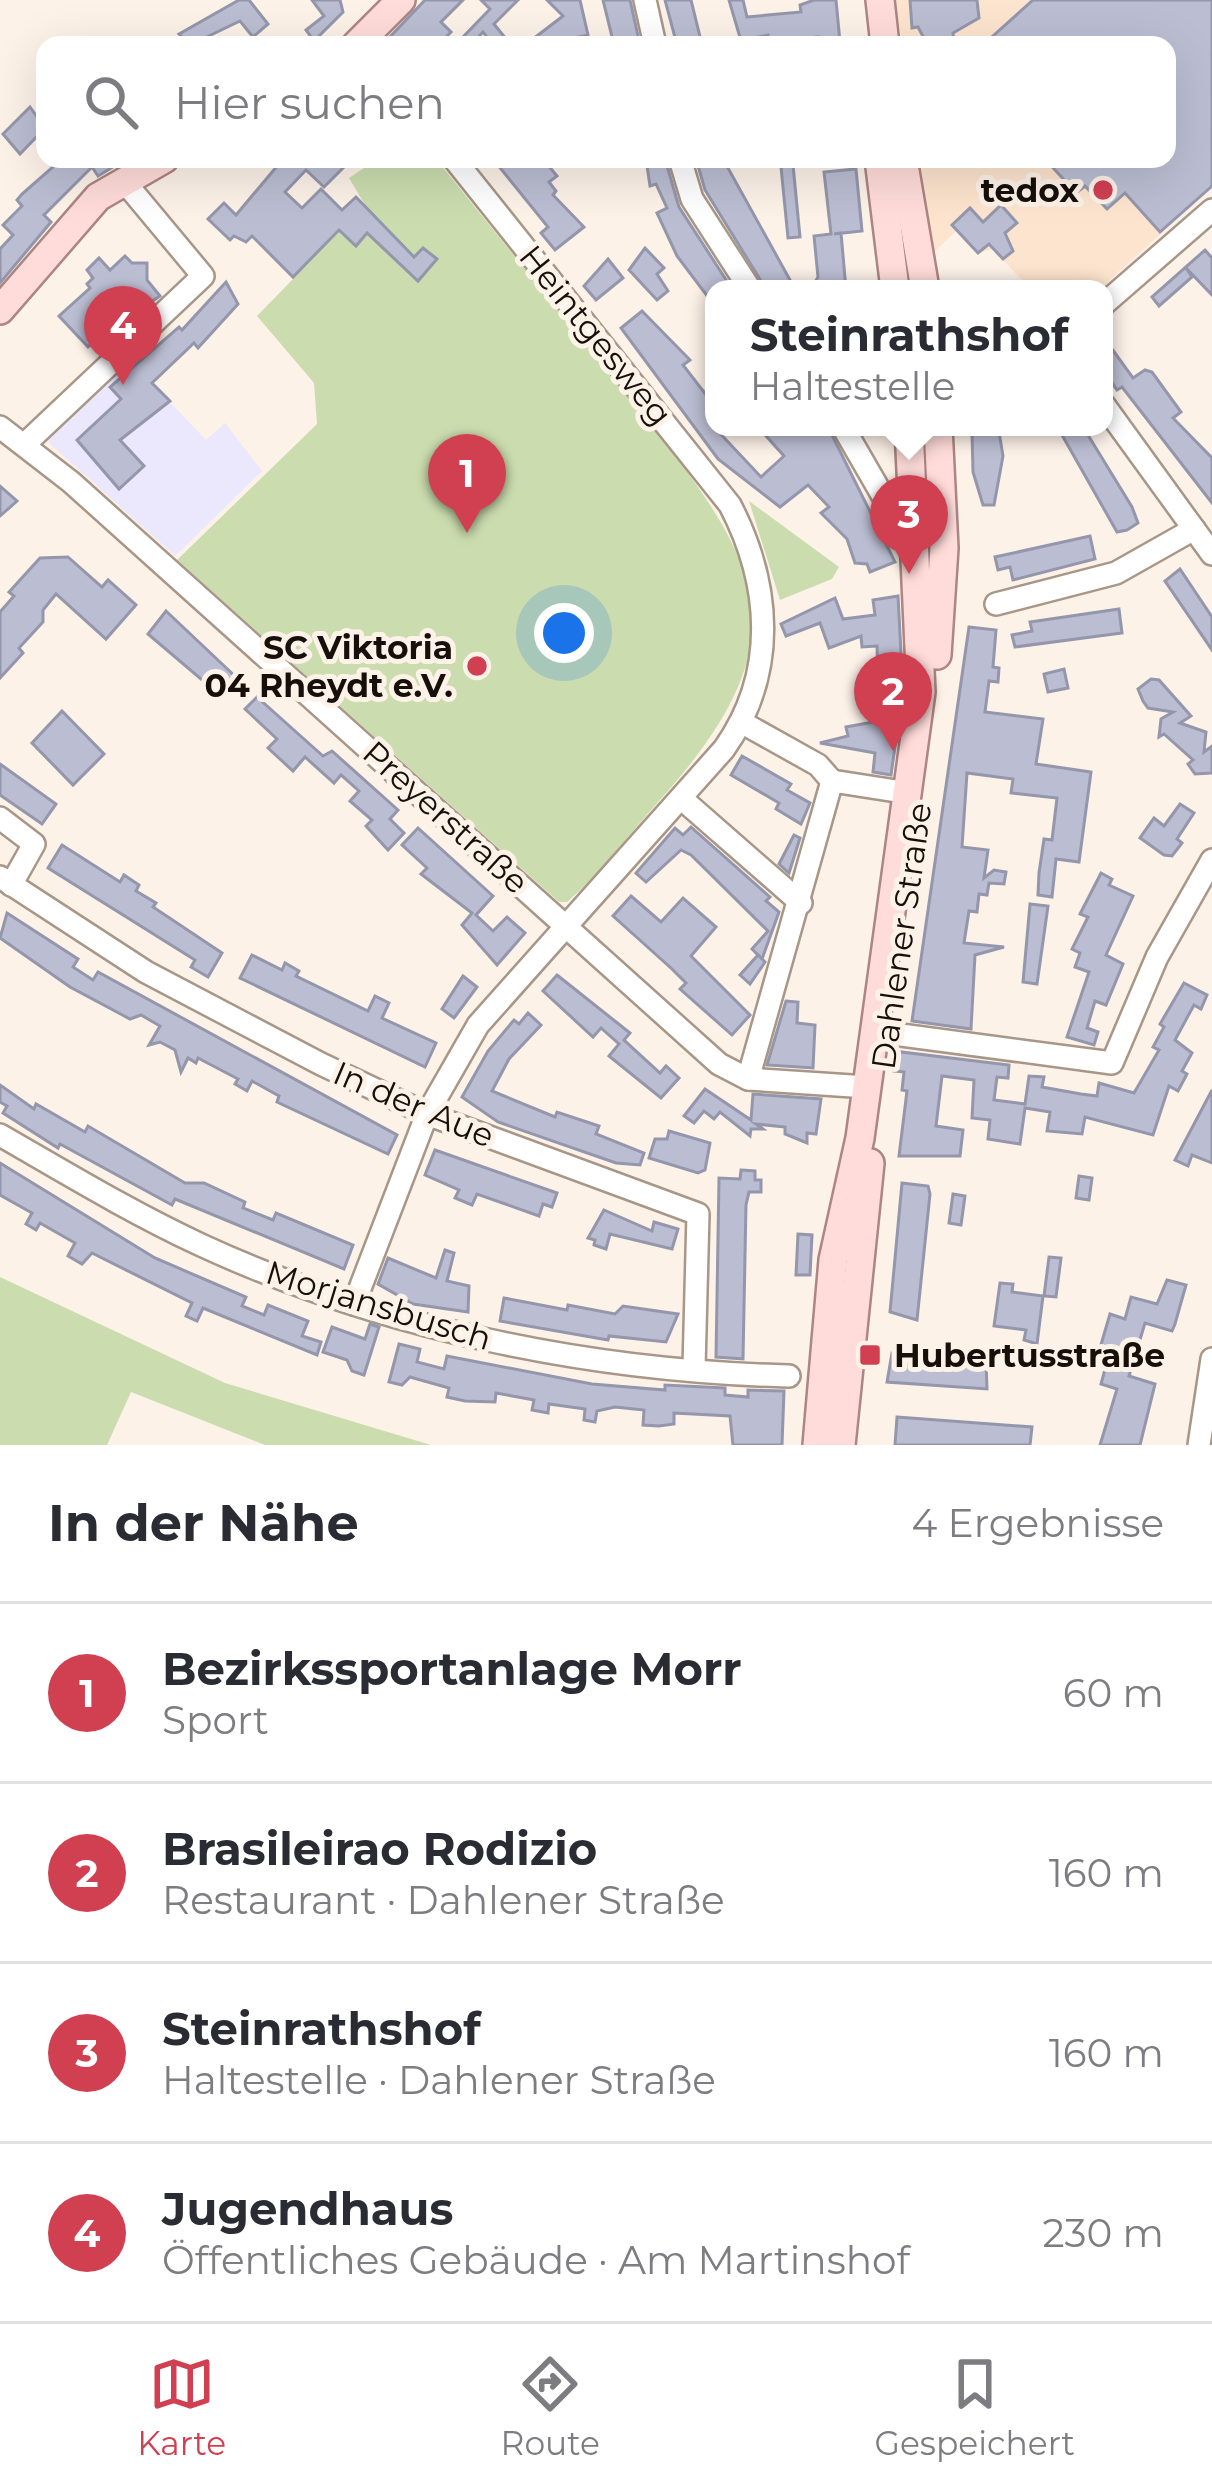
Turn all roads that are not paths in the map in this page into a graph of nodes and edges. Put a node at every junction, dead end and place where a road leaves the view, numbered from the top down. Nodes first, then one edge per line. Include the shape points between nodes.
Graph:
1 (400, 0) edge
2 (645, 0) edge
3 (862, 0) edge
4 (880, 0) edge
5 (366, 36) edge
6 (654, 36) edge
7 (866, 36) edge
8 (884, 36) edge
9 (146, 168) edge
10 (461, 168) edge
11 (683, 168) edge
12 (880, 168) edge
13 (905, 168) edge
14 (123, 180) junction
15 (1212, 210) edge
16 (744, 280) edge
17 (894, 280) edge
18 (923, 280) edge
19 (1113, 296) edge
20 (0, 310) edge
21 (1113, 417) edge
22 (0, 427) edge
23 (848, 436) edge
24 (939, 436) edge
25 (954, 436) edge
26 (910, 439) edge
27 (25, 444) junction
28 (941, 461) junction
29 (914, 500) junction
30 (1194, 529) junction
31 (1212, 554) edge
32 (995, 604) dead end
33 (741, 722) junction
34 (832, 782) junction
35 (909, 793) junction
36 (682, 799) junction
37 (0, 818) edge
38 (1212, 860) edge
39 (6, 881) edge
40 (802, 903) junction
41 (566, 925) junction
42 (886, 1033) junction
43 (748, 1079) junction
44 (867, 1088) junction
45 (427, 1114) junction
46 (0, 1135) edge
47 (354, 1304) junction
48 (1212, 1359) edge
49 (694, 1368) junction
50 (789, 1376) dead end
51 (836, 1444) edge
52 (1198, 1445) edge

1 - 5 main road
2 - 6 street
3 - 7 main road
4 - 8 main road
9 - 14 main road
10 - 33 street, Heintgesweg via 730,505 757,567 764,613 760,669
11 - 16 street via 692,199
12 - 17 main road
13 - 18 main road
14 - 20 main road via 71,224
14 - 27 street via 203,276
15 - 19 street
21 - 30 street
22 - 27 street, Preyerstraße
23 - 29 street via 884,499
24 - 28 main road, Dahlener Straße
25 - 28 main road
26 - 29 main road, Dahlener Straße
27 - 41 street, Preyerstraße
28 - 42 main road, Dahlener Straße via 944,548 931,721
29 - 35 main road, Dahlener Straße via 921,692
30 - 31 street
30 - 32 street via 1116,573
33 - 34 street via 818,765
33 - 36 street, Heintgesweg
34 - 35 street
34 - 40 street
35 - 44 main road, Dahlener Straße
36 - 40 street
36 - 41 street, Heintgesweg
37 - 39 street, In der Aue via 34,844
38 - 42 street via 1157,957 1112,1063
39 - 45 street, In der Aue via 146,972
40 - 43 street
41 - 43 street, Preyerstraße via 719,1064
41 - 45 street, Heintgesweg via 478,1025
42 - 51 main road, Dahlener Straße
43 - 44 street, Preyerstraße
44 - 51 main road, Dahlener Straße via 833,1260
45 - 47 street, Heintgesweg
45 - 49 street, In der Aue via 698,1214
46 - 47 street, Morjansbusch via 170,1230
47 - 49 street, Morjansbusch via 478,1338
48 - 52 street
49 - 50 street, Morjansbusch

